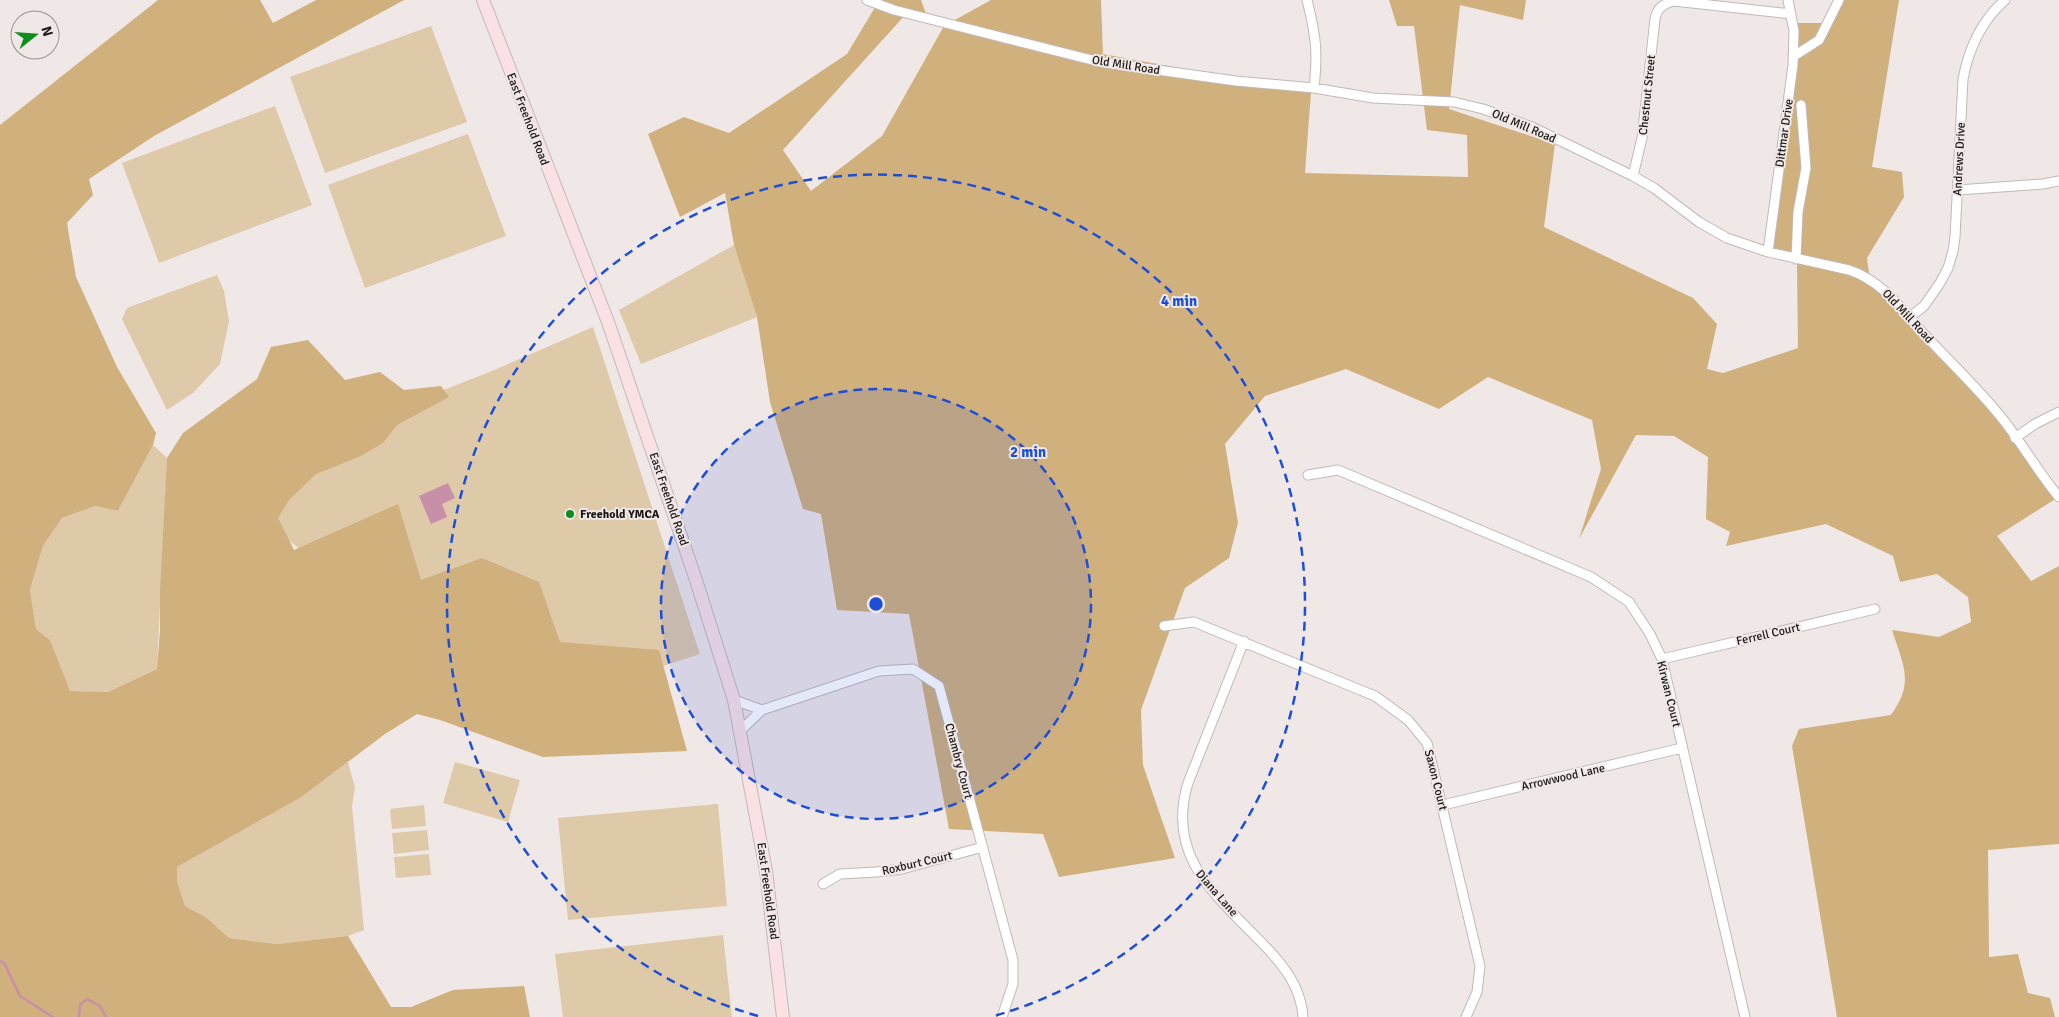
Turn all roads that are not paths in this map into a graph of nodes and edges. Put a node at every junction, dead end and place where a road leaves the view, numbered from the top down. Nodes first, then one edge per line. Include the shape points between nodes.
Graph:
1 (483, 0) edge
2 (867, 0) edge
3 (1307, 0) edge
4 (1788, 0) edge
5 (1839, 0) edge
6 (2005, 0) edge
7 (1791, 14) junction
8 (1794, 56) junction
9 (1314, 88) junction
10 (1801, 105) dead end
11 (1633, 176) junction
12 (2059, 181) edge
13 (1958, 190) junction
14 (1768, 252) junction
15 (1796, 259) junction
16 (1910, 317) junction
17 (2059, 412) edge
18 (2015, 438) junction
19 (1308, 475) dead end
20 (2059, 497) edge
21 (1874, 609) dead end
22 (1164, 626) dead end
23 (1244, 641) junction
24 (1662, 659) junction
25 (734, 700) junction
26 (762, 710) junction
27 (740, 731) junction
28 (1682, 748) junction
29 (1443, 805) junction
30 (983, 847) junction
31 (823, 884) dead end
32 (783, 1017) edge
33 (1002, 1017) edge
34 (1303, 1017) edge
35 (1466, 1017) edge
36 (1745, 1017) edge

1 - 25 main road, East Freehold Road via 608,322
2 - 9 street, Old Mill Road via 894,10 1100,62
3 - 9 street via 1316,34
4 - 7 street, Dittmar Drive
5 - 8 street via 1819,40
6 - 13 street, Andrews Drive via 1984,23 1970,48 1965,66
7 - 8 street, Dittmar Drive
7 - 11 street, Chestnut Street via 1674,1 1662,6 1656,13 1642,138
8 - 14 street, Dittmar Drive
9 - 11 street, Old Mill Road via 1373,98 1454,102 1483,109 1532,127
10 - 15 street via 1806,168 1798,212
11 - 14 street, Old Mill Road via 1716,232
12 - 13 street
13 - 16 street, Andrews Drive via 1955,237 1948,268 1930,299
14 - 15 street, Old Mill Road
15 - 16 street, Old Mill Road via 1859,274 1889,294
16 - 18 street, Old Mill Road via 1982,394
17 - 18 street
18 - 20 street, Old Mill Road
19 - 24 street, Kirwan Court via 1338,470 1591,577 1629,602
21 - 24 street, Ferrell Court
22 - 23 street, Saxon Court via 1194,622
23 - 29 street, Saxon Court via 1376,696 1408,720 1427,743
23 - 34 street, Diana Lane via 1188,783 1182,827 1192,864 1205,883 1289,974 1300,999
24 - 28 street, Kirwan Court
25 - 26 street
25 - 27 main road, East Freehold Road
26 - 27 street, Chambry Court
26 - 30 street, Chambry Court via 879,670 913,669 939,686
27 - 32 main road, East Freehold Road via 767,879
28 - 29 street, Arrowwood Lane
28 - 36 street, Kirwan Court
29 - 35 street, Saxon Court via 1480,966 1477,992
30 - 31 street, Roxburt Court via 902,869 840,874
30 - 33 street, Chambry Court via 1013,960 1013,984

